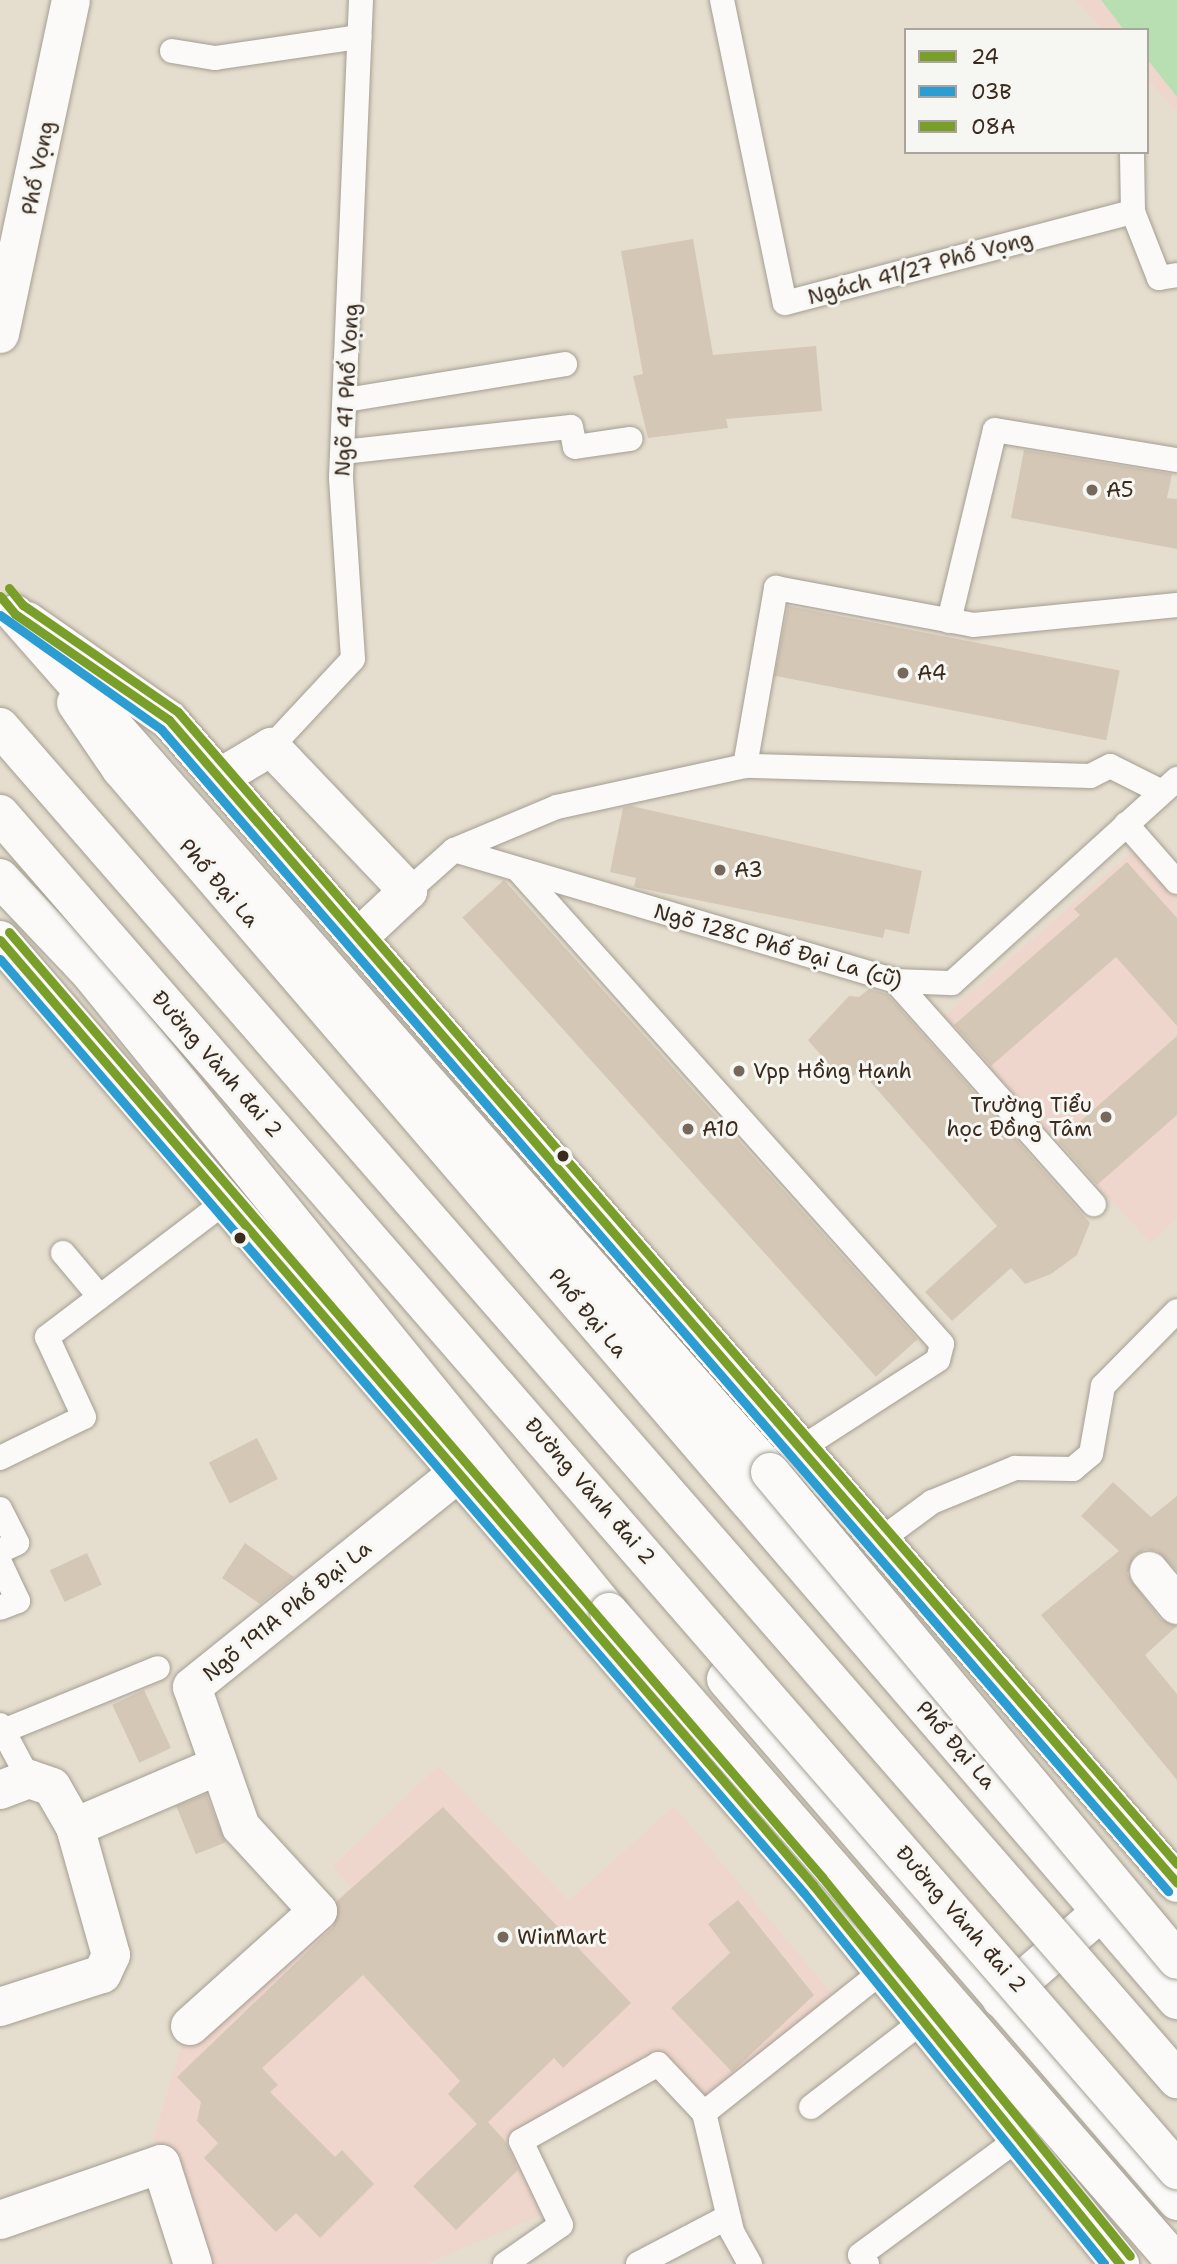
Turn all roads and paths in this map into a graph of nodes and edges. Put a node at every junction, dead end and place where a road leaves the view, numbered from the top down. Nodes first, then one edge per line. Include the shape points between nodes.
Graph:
1 (71, 0) edge
2 (361, 0) edge
3 (722, 0) edge
4 (359, 37) junction
5 (172, 51) dead end
6 (1132, 154) edge
7 (1133, 212) junction
8 (1177, 275) edge
9 (0, 334) edge
10 (565, 364) dead end
11 (346, 400) junction
12 (630, 439) dead end
13 (343, 452) junction
14 (1177, 460) edge
15 (8, 605) edge
16 (1177, 605) edge
17 (949, 621) junction
18 (0, 727) edge
19 (271, 747) junction
20 (745, 766) junction
21 (219, 778) junction
22 (1170, 785) edge
23 (0, 814) edge
24 (1126, 824) junction
25 (0, 838) edge
26 (454, 850) junction
27 (520, 872) junction
28 (0, 878) edge
29 (1177, 882) edge
30 (408, 891) junction
31 (358, 938) junction
32 (0, 940) edge
33 (895, 981) junction
34 (225, 1202) junction
35 (1094, 1204) dead end
36 (63, 1253) dead end
37 (100, 1297) junction
38 (1177, 1311) edge
39 (800, 1449) junction
40 (0, 1458) edge
41 (458, 1473) junction
42 (0, 1509) edge
43 (878, 1541) junction
44 (0, 1551) edge
45 (0, 1563) edge
46 (1149, 1572) dead end
47 (19, 1601) edge
48 (1177, 1605) edge
49 (984, 1659) junction
50 (158, 1668) dead end
51 (1, 1728) edge
52 (958, 1749) junction
53 (217, 1766) junction
54 (15, 1784) edge
55 (75, 1827) junction
56 (785, 1853) junction
57 (878, 1860) junction
58 (1177, 1883) edge
59 (1103, 1910) junction
60 (1177, 1960) edge
61 (884, 1970) junction
62 (1002, 1999) junction
63 (1177, 2000) edge
64 (0, 2007) edge
65 (924, 2020) junction
66 (190, 2025) dead end
67 (1177, 2079) edge
68 (811, 2107) dead end
69 (704, 2113) junction
70 (1019, 2138) junction
71 (1177, 2169) edge
72 (1177, 2201) edge
73 (729, 2217) junction
74 (0, 2220) edge
75 (193, 2264) edge
76 (506, 2264) edge
77 (638, 2264) edge
78 (750, 2264) edge
79 (867, 2264) edge
80 (1120, 2264) edge
81 (1177, 2264) edge

1 - 9 main road, Phố Vọng
2 - 4 lane, Ngõ 41 Phố Vọng
3 - 7 lane, Ngách 41/27 Phố Vọng via 785,303
4 - 5 lane via 215,58
4 - 11 lane, Ngõ 41 Phố Vọng
6 - 7 lane
7 - 8 lane via 1159,278
10 - 11 lane
11 - 13 lane, Ngõ 41 Phố Vọng
12 - 13 lane via 575,447 571,427
13 - 19 lane, Ngõ 41 Phố Vọng via 353,659
14 - 17 lane via 995,430
15 - 21 main road via 169,720
15 - 52 main road, Phố Đại La via 121,769
15 - 60 main road, bridge via 770,1472
16 - 17 lane via 973,625
17 - 20 lane via 776,588
18 - 67 main road, bridge
19 - 21 main road
19 - 30 main road
20 - 22 lane via 1090,776 1110,766
20 - 26 lane via 557,807
21 - 31 main road
22 - 24 lane, Ngõ 128C Phố Đại La (cũ)
23 - 71 main road, Đường Vành đai 2, bridge
24 - 29 lane
24 - 33 lane, Ngõ 128C Phố Đại La (cũ) via 952,983
25 - 57 main road via 408,1298
26 - 27 lane, Ngõ 128C Phố Đại La (cũ)
26 - 30 lane
27 - 33 lane, Ngõ 128C Phố Đại La (cũ)
27 - 39 lane via 942,1344 938,1360
28 - 81 main road, bridge via 91,974 609,1612
30 - 31 main road
31 - 39 main road
32 - 34 main road
33 - 35 lane
34 - 37 lane
34 - 41 main road
36 - 37 lane
37 - 40 lane via 47,1337 84,1417
38 - 43 lane via 1103,1386 1091,1454 1073,1469 1016,1468 932,1502
39 - 43 main road
41 - 53 main road, Ngõ 191A Phố Đại La via 192,1687
41 - 56 main road
42 - 44 lane via 17,1543
43 - 49 main road
45 - 47 lane
46 - 48 main road
49 - 52 main road
49 - 58 main road
50 - 51 lane
51 - 54 lane
52 - 59 main road, Phố Đại La
53 - 55 main road
53 - 66 main road, Ngõ 191A Phố Đại La via 241,1828 318,1911
54 - 55 main road via 52,1787
55 - 64 main road via 110,1965
56 - 57 main road
56 - 61 main road
57 - 62 main road
59 - 62 main road
59 - 63 main road, Phố Đại La
61 - 65 main road
61 - 69 lane
62 - 72 main road
65 - 68 lane
65 - 70 main road
69 - 73 lane
69 - 76 lane via 658,2064 520,2141 561,2225
70 - 79 lane via 860,2255
70 - 80 main road
73 - 77 lane
73 - 78 lane
74 - 75 main road via 161,2164

